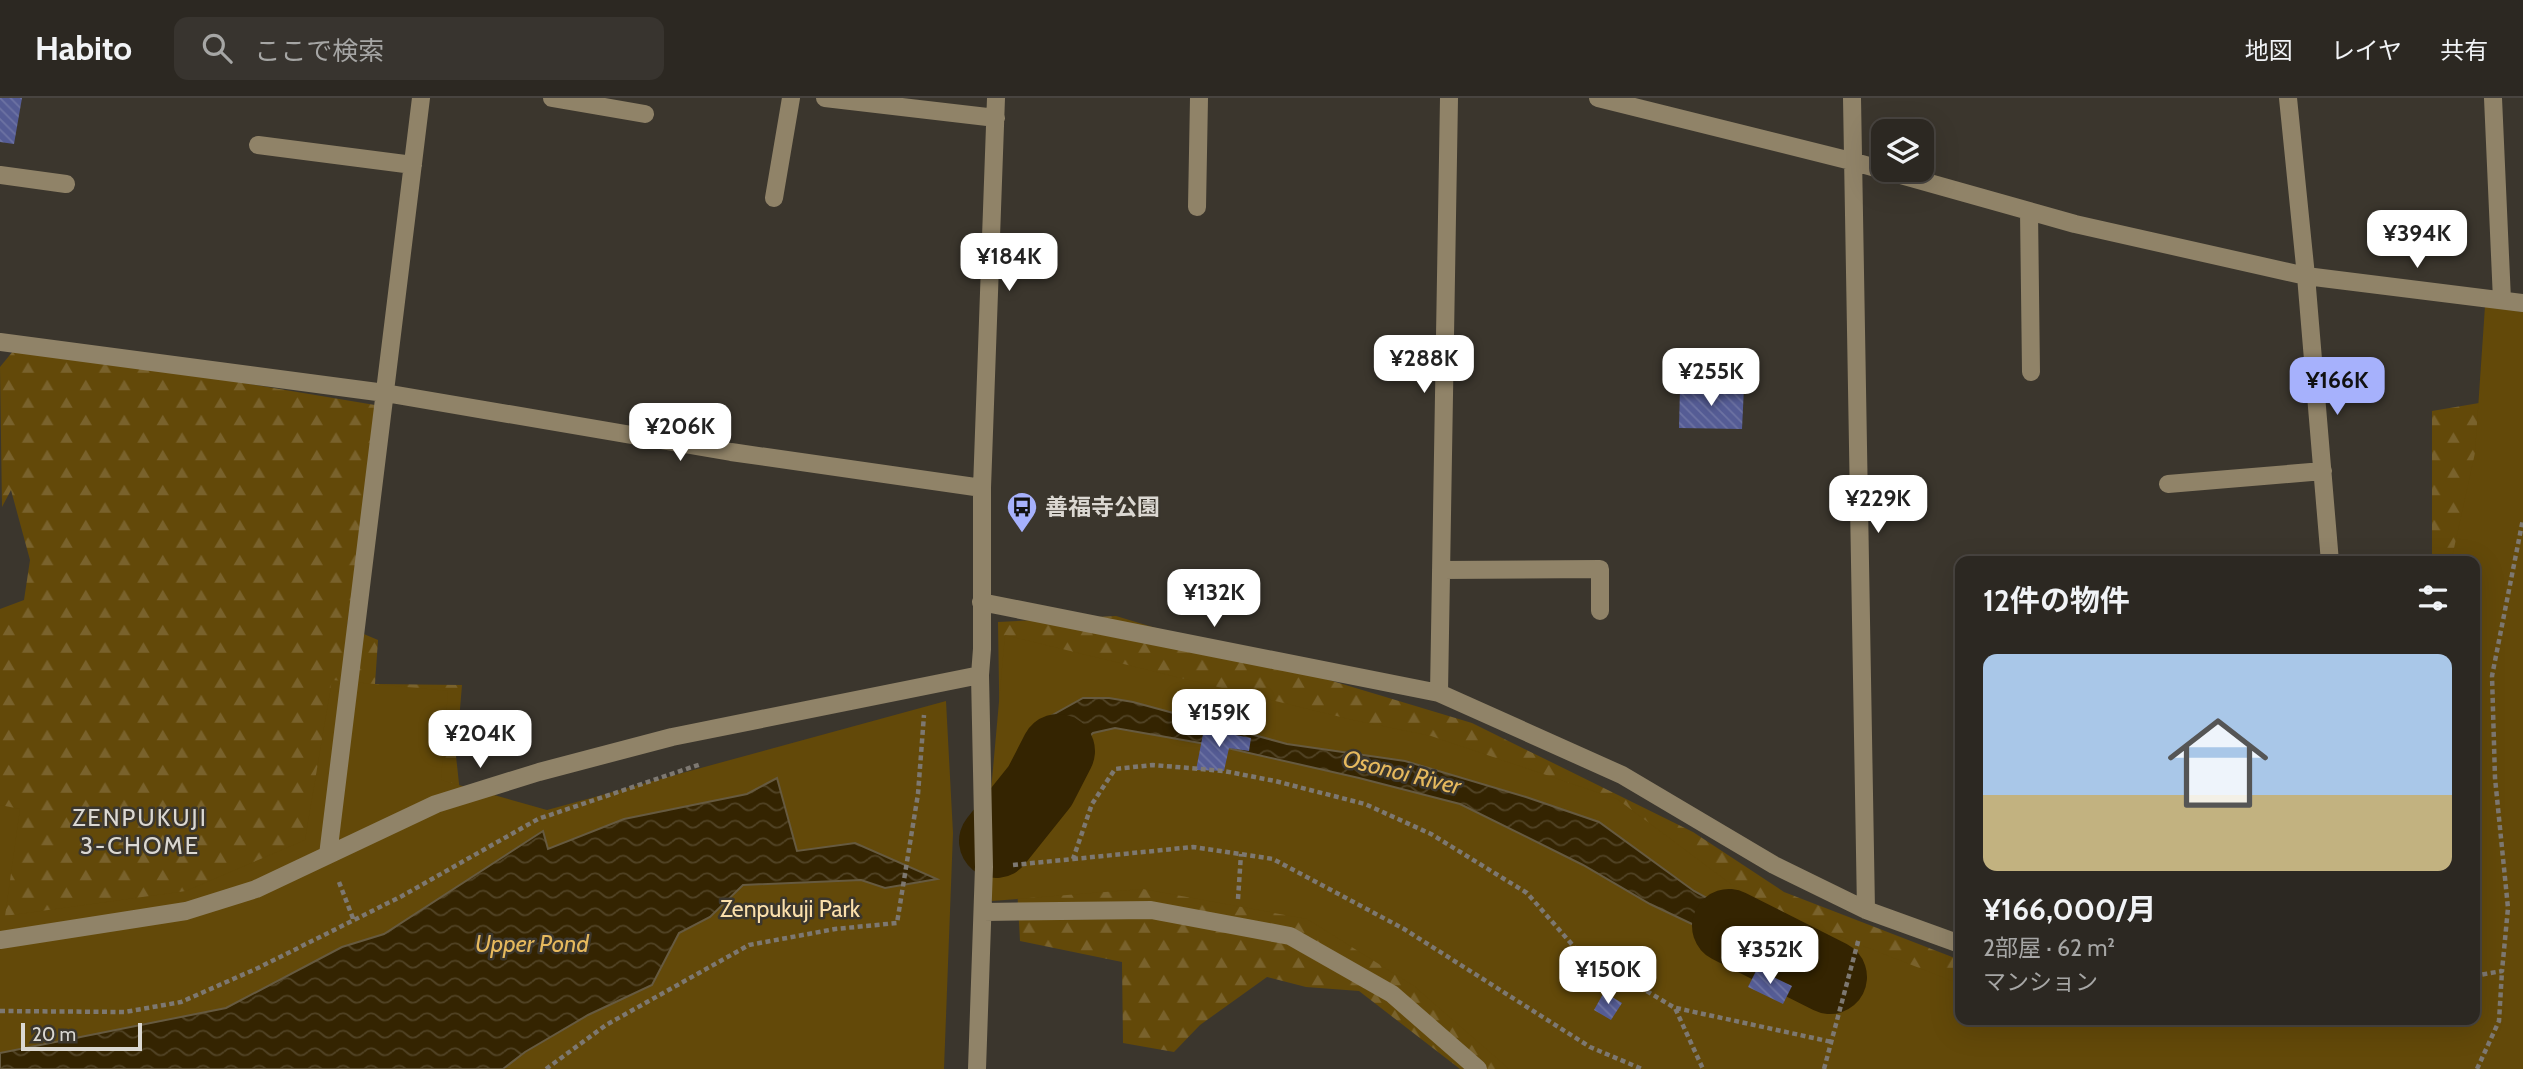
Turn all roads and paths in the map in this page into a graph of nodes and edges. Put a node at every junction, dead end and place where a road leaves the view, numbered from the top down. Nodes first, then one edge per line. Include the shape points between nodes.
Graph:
1 (421, 98) edge
2 (552, 98) edge
3 (791, 98) edge
4 (825, 98) edge
5 (996, 98) edge
6 (1199, 98) edge
7 (1449, 98) edge
8 (1598, 98) edge
9 (1852, 98) edge
10 (2288, 98) edge
11 (2493, 98) edge
12 (645, 114) dead end
13 (996, 118) junction
14 (258, 145) dead end
15 (1851, 161) junction
16 (413, 165) junction
17 (0, 175) edge
18 (66, 184) dead end
19 (774, 198) dead end
20 (1197, 207) dead end
21 (2029, 211) junction
22 (2306, 276) junction
23 (2502, 300) junction
24 (2523, 303) edge
25 (0, 342) edge
26 (2031, 372) dead end
27 (385, 393) junction
28 (2323, 471) junction
29 (2168, 484) dead end
30 (982, 488) junction
31 (2523, 519) edge
32 (2330, 556) edge
33 (1441, 570) junction
34 (981, 602) junction
35 (1600, 611) dead end
36 (980, 674) junction
37 (1439, 693) junction
38 (924, 704) dead end
39 (709, 761) dead end
40 (1241, 854) junction
41 (328, 855) junction
42 (1073, 859) junction
43 (984, 867) junction
44 (1866, 910) junction
45 (984, 912) junction
46 (354, 921) junction
47 (1236, 926) junction
48 (0, 940) edge
49 (1955, 942) edge
50 (2502, 971) junction
51 (2480, 975) edge
52 (1675, 1008) junction
53 (0, 1011) edge
54 (1832, 1042) junction
55 (546, 1069) edge
56 (977, 1069) edge
57 (1478, 1069) edge
58 (1642, 1069) edge
59 (1703, 1069) edge
60 (1824, 1069) edge
61 (2477, 1069) edge

1 - 16 street
2 - 12 street
3 - 19 street
4 - 13 street
5 - 13 street
6 - 20 street
7 - 33 street
8 - 15 street
9 - 15 street
10 - 22 street
11 - 23 street
13 - 30 street
14 - 16 street
15 - 21 street
15 - 44 street
16 - 27 street
17 - 18 street
21 - 22 street
21 - 26 street
22 - 23 street
22 - 28 street
23 - 24 street
25 - 27 street
27 - 30 street via 731,453
27 - 41 street
28 - 29 street
28 - 32 street
30 - 34 street
31 - 50 path via 2493,676 2495,778 2508,908
33 - 35 street via 1600,569
33 - 37 street
34 - 36 street
34 - 37 street
36 - 41 street via 672,737 540,772 436,804
36 - 43 street
37 - 44 street via 1622,775 1774,865
38 - 55 path via 918,794 897,923 835,929 750,946 606,1025
39 - 46 path via 538,820
40 - 42 path via 1193,847
40 - 47 path
40 - 58 path via 1273,859 1404,929 1590,1047
41 - 46 path
41 - 48 street via 256,890 186,911
42 - 43 path
42 - 52 path via 1092,804 1115,769 1153,765 1281,782 1365,804 1431,834 1527,893 1576,949
43 - 45 street
44 - 49 street
44 - 54 path
45 - 47 street via 1151,910
45 - 56 street
46 - 53 path via 181,1002 125,1012
47 - 57 street via 1290,936 1392,994
50 - 51 path
50 - 61 path via 2499,1021
52 - 54 path
52 - 59 path
54 - 60 path

